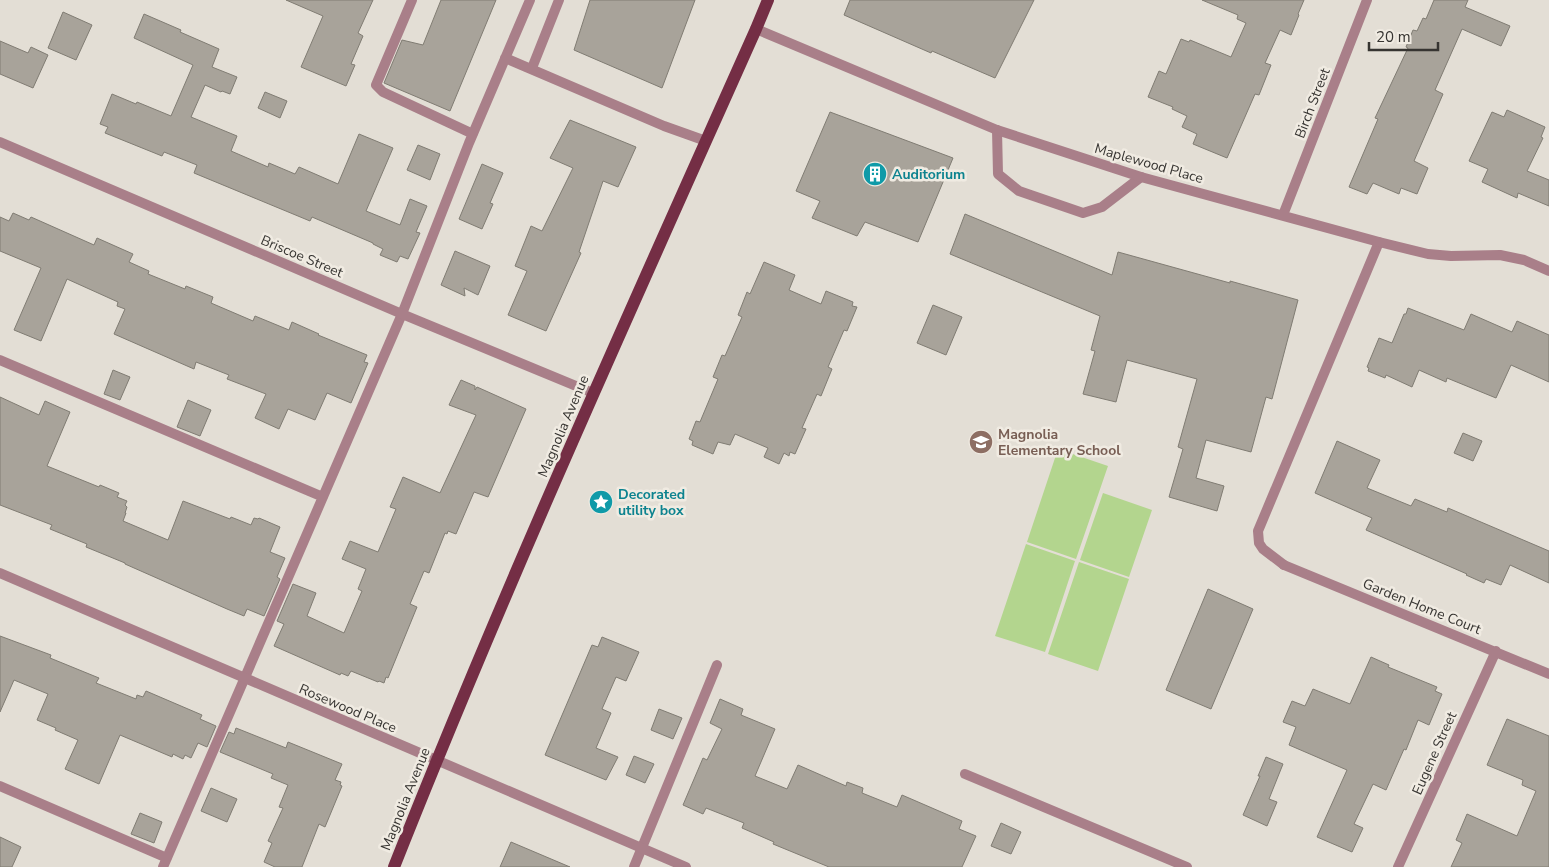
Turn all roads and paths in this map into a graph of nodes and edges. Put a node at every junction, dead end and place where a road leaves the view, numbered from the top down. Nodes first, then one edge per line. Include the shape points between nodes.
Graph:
1 (412, 0) edge
2 (530, 0) edge
3 (559, 0) edge
4 (768, 0) edge
5 (1367, 0) edge
6 (756, 30) junction
7 (505, 58) junction
8 (532, 68) junction
9 (998, 130) junction
10 (473, 134) junction
11 (706, 141) junction
12 (0, 142) edge
13 (1141, 177) junction
14 (1283, 215) junction
15 (1379, 242) junction
16 (1549, 271) edge
17 (402, 314) junction
18 (0, 360) edge
19 (594, 393) junction
20 (322, 497) junction
21 (0, 573) edge
22 (1496, 651) junction
23 (717, 665) dead end
24 (1549, 674) edge
25 (244, 678) junction
26 (436, 761) junction
27 (965, 774) dead end
28 (0, 786) edge
29 (642, 848) junction
30 (165, 862) edge
31 (394, 867) edge
32 (634, 867) edge
33 (686, 867) edge
34 (1187, 867) edge
35 (1398, 867) edge

1 - 10 street via 376,85 383,92
2 - 7 street
3 - 8 street
4 - 6 main road, Magnolia Avenue
5 - 14 street, Birch Street
6 - 9 street, Maplewood Place
6 - 11 main road, Magnolia Avenue
7 - 8 street
7 - 10 street
8 - 11 street
9 - 13 street, Maplewood Place
9 - 13 street via 998,174 1019,191 1083,214 1102,207
10 - 17 street
11 - 19 main road, Magnolia Avenue
12 - 17 street, Briscoe Street
13 - 14 street, Maplewood Place
14 - 15 street, Maplewood Place
15 - 16 street, Maplewood Place via 1428,254 1500,255 1524,260
15 - 22 street, Garden Home Court via 1258,531 1258,543 1284,565
17 - 19 street, Briscoe Street
17 - 20 street
18 - 20 street
19 - 26 main road, Magnolia Avenue
20 - 25 street
21 - 25 street, Rosewood Place
22 - 24 street, Garden Home Court
22 - 35 street, Eugene Street
23 - 29 street
25 - 26 street, Rosewood Place
25 - 30 street
26 - 29 street, Rosewood Place
26 - 31 main road, Magnolia Avenue
27 - 34 street
28 - 30 street
29 - 32 street
29 - 33 street, Rosewood Place

